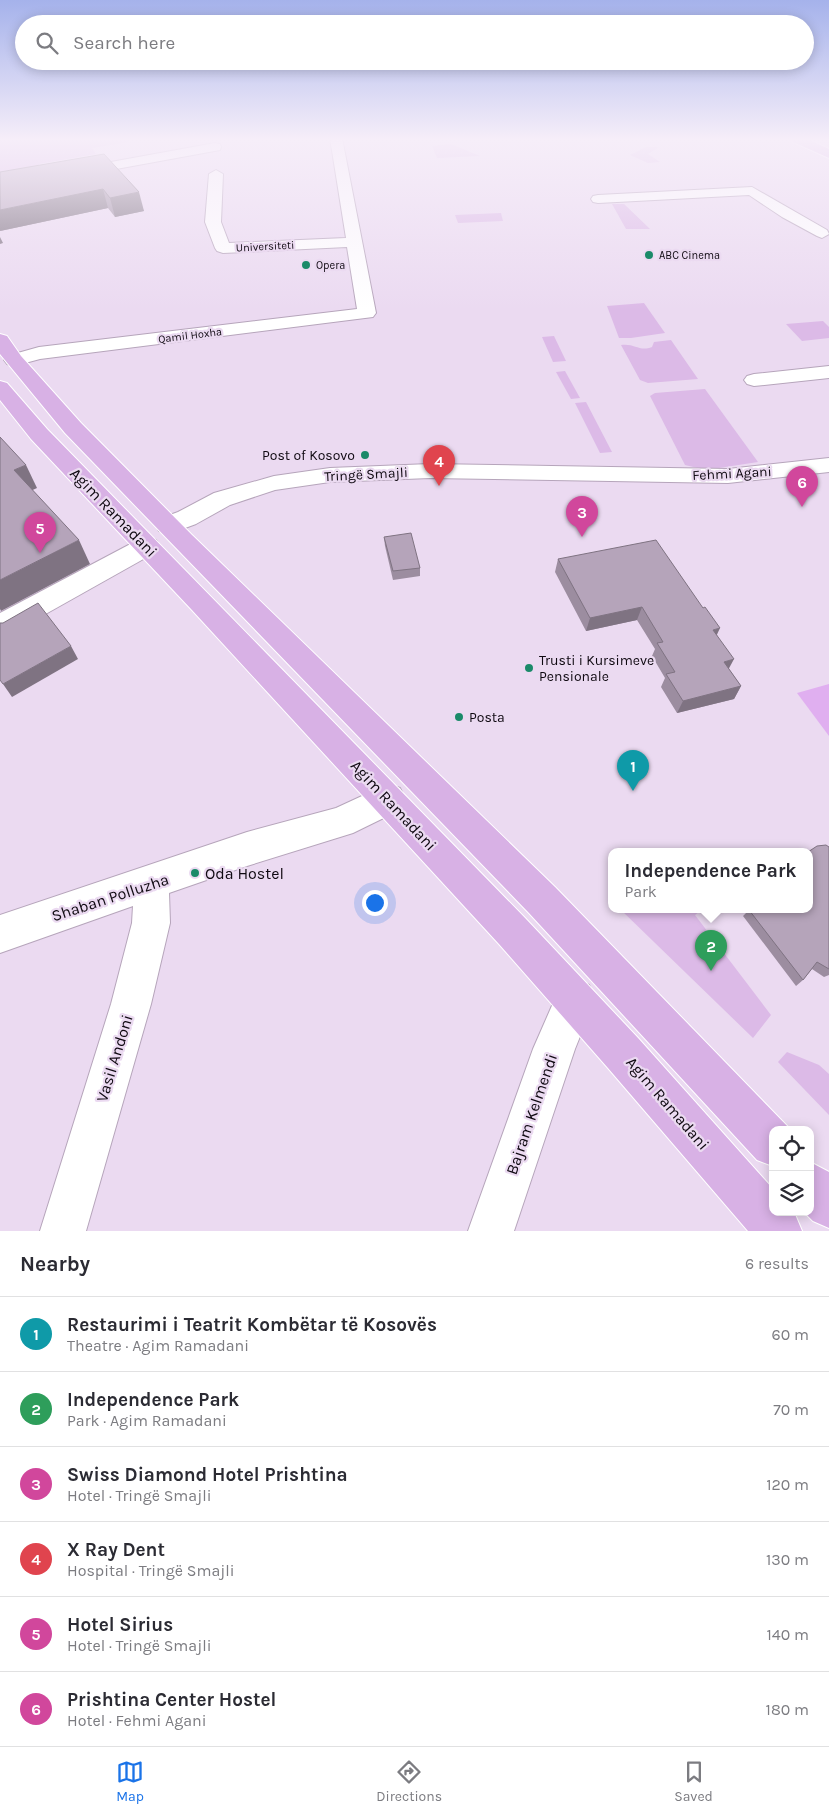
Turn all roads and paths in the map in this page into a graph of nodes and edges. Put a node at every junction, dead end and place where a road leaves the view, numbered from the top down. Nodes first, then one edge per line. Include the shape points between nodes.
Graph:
1 (215, 195) edge
2 (346, 195) edge
3 (660, 195) edge
4 (760, 195) edge
5 (598, 199) dead end
6 (822, 233) dead end
7 (354, 242) junction
8 (5, 362) edge
9 (829, 372) edge
10 (754, 380) dead end
11 (829, 465) edge
12 (664, 474) joint
13 (157, 535) junction
14 (0, 626) edge
15 (388, 799) junction
16 (151, 883) junction
17 (0, 934) edge
18 (575, 999) junction
19 (769, 1140) edge
20 (814, 1188) edge
21 (829, 1205) edge
22 (63, 1231) edge
23 (491, 1231) edge
24 (779, 1231) edge

1 - 7 street, Universiteti via 213,222 223,248
2 - 7 street
3 - 5 street
4 - 6 street
7 - 8 street, Qamil Hoxha via 367,313 30,355
8 - 13 main road, Agim Ramadani via 58,411
8 - 13 main road, Agim Ramadani via 23,415 44,440
9 - 10 street
11 - 12 street, Fehmi Agani via 728,476
12 - 13 street, Tringë Smajli via 430,471 330,475 274,483 222,499
13 - 14 street, Tringë Smajli
13 - 15 main road, Agim Ramadani
13 - 19 main road, Agim Ramadani via 542,900
15 - 16 street, Shaban Polluzha via 341,822 247,849
15 - 18 main road, Agim Ramadani
16 - 17 street, Shaban Polluzha
16 - 22 street, Vasil Andoni via 151,923 131,1004
18 - 23 street, Bajram Kelmendi
18 - 24 main road, Agim Ramadani
20 - 21 main road

